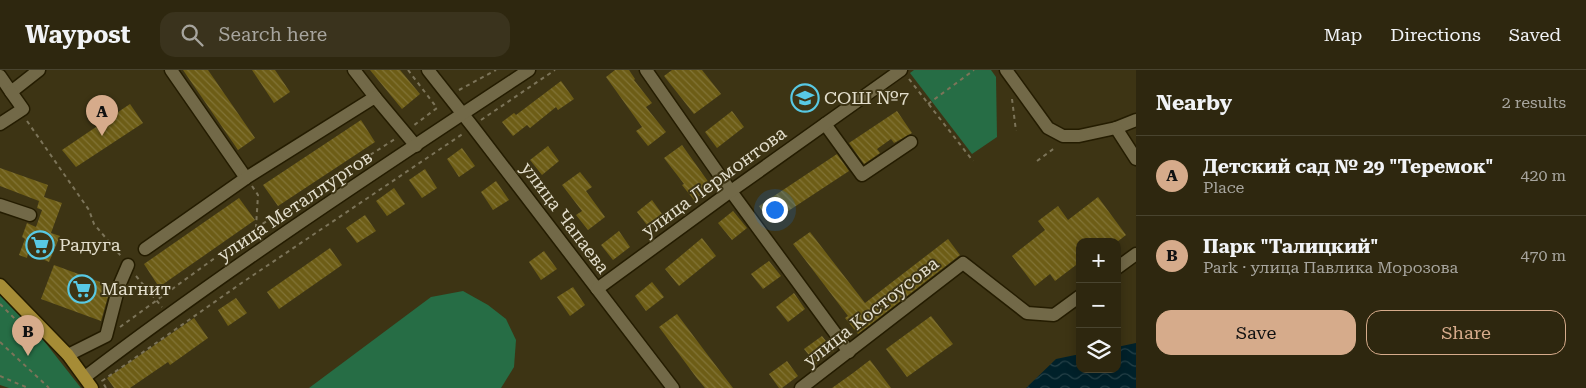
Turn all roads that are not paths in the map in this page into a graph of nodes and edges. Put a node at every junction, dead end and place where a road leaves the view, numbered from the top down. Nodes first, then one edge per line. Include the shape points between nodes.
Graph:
1 (39, 70) edge
2 (171, 70) edge
3 (354, 70) edge
4 (428, 70) edge
5 (529, 70) edge
6 (646, 70) edge
7 (1006, 70) edge
8 (904, 73) edge
9 (0, 76) edge
10 (11, 92) junction
11 (375, 97) junction
12 (462, 114) junction
13 (1136, 120) edge
14 (0, 124) edge
15 (825, 124) junction
16 (1116, 128) junction
17 (911, 142) dead end
18 (416, 146) junction
19 (1136, 159) edge
20 (246, 178) junction
21 (730, 191) junction
22 (0, 204) edge
23 (30, 214) dead end
24 (145, 249) dead end
25 (1136, 254) edge
26 (128, 265) road end
27 (1121, 265) edge
28 (0, 285) edge
29 (597, 289) junction
30 (1076, 299) edge
31 (849, 352) junction
32 (68, 355) junction
33 (84, 377) junction
34 (97, 384) edge
35 (673, 388) edge
36 (801, 388) edge

1 - 10 street
2 - 20 street
3 - 11 street
4 - 12 street, улица Чапаева
5 - 12 street, улица Металлургов
6 - 21 street
7 - 16 street via 1048,128 1063,136
8 - 15 street, улица Лермонтова
9 - 10 street
10 - 14 street via 23,109
11 - 18 street
11 - 20 street
12 - 18 street, улица Металлургов
12 - 29 street, улица Чапаева
13 - 16 street
15 - 17 street via 862,175
15 - 21 street, улица Лермонтова
16 - 19 street
18 - 33 street, улица Металлургов via 168,314
20 - 24 street
21 - 29 street, улица Лермонтова
21 - 31 street
22 - 23 street
25 - 27 street
26 - 32 street via 106,336
28 - 32 main road
29 - 35 street, улица Чапаева via 612,318
30 - 31 street, улица Костоусова via 1054,315 1027,313 964,263
31 - 36 street, улица Костоусова
32 - 33 main road
33 - 34 main road

